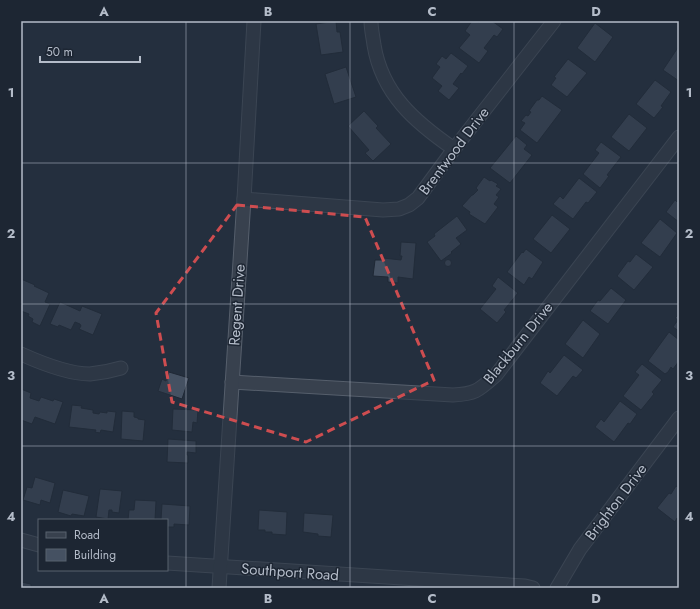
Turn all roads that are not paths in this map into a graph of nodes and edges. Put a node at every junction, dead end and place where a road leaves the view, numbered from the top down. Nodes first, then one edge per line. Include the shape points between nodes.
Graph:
1 (254, 21) edge
2 (371, 21) edge
3 (554, 21) edge
4 (679, 137) edge
5 (454, 149) junction
6 (244, 199) junction
7 (21, 354) edge
8 (121, 368) dead end
9 (232, 382) junction
10 (679, 418) edge
11 (21, 540) edge
12 (38, 545) edge
13 (168, 563) edge
14 (220, 567) junction
15 (219, 588) edge
16 (533, 588) edge
17 (557, 588) edge

1 - 6 street, Regent Drive
2 - 5 street via 377,62 399,103 416,120
3 - 5 street, Brentwood Drive
4 - 9 street, Blackburn Drive via 496,375 478,390 453,395
5 - 6 street, Brentwood Drive via 418,198 409,206 399,209
6 - 9 street, Regent Drive
7 - 8 street via 74,373 90,374
9 - 14 street, Regent Drive
10 - 17 street, Brighton Drive via 580,549
11 - 12 street
13 - 14 street, Southport Road
14 - 15 street, Regent Drive
14 - 16 street, Southport Road

